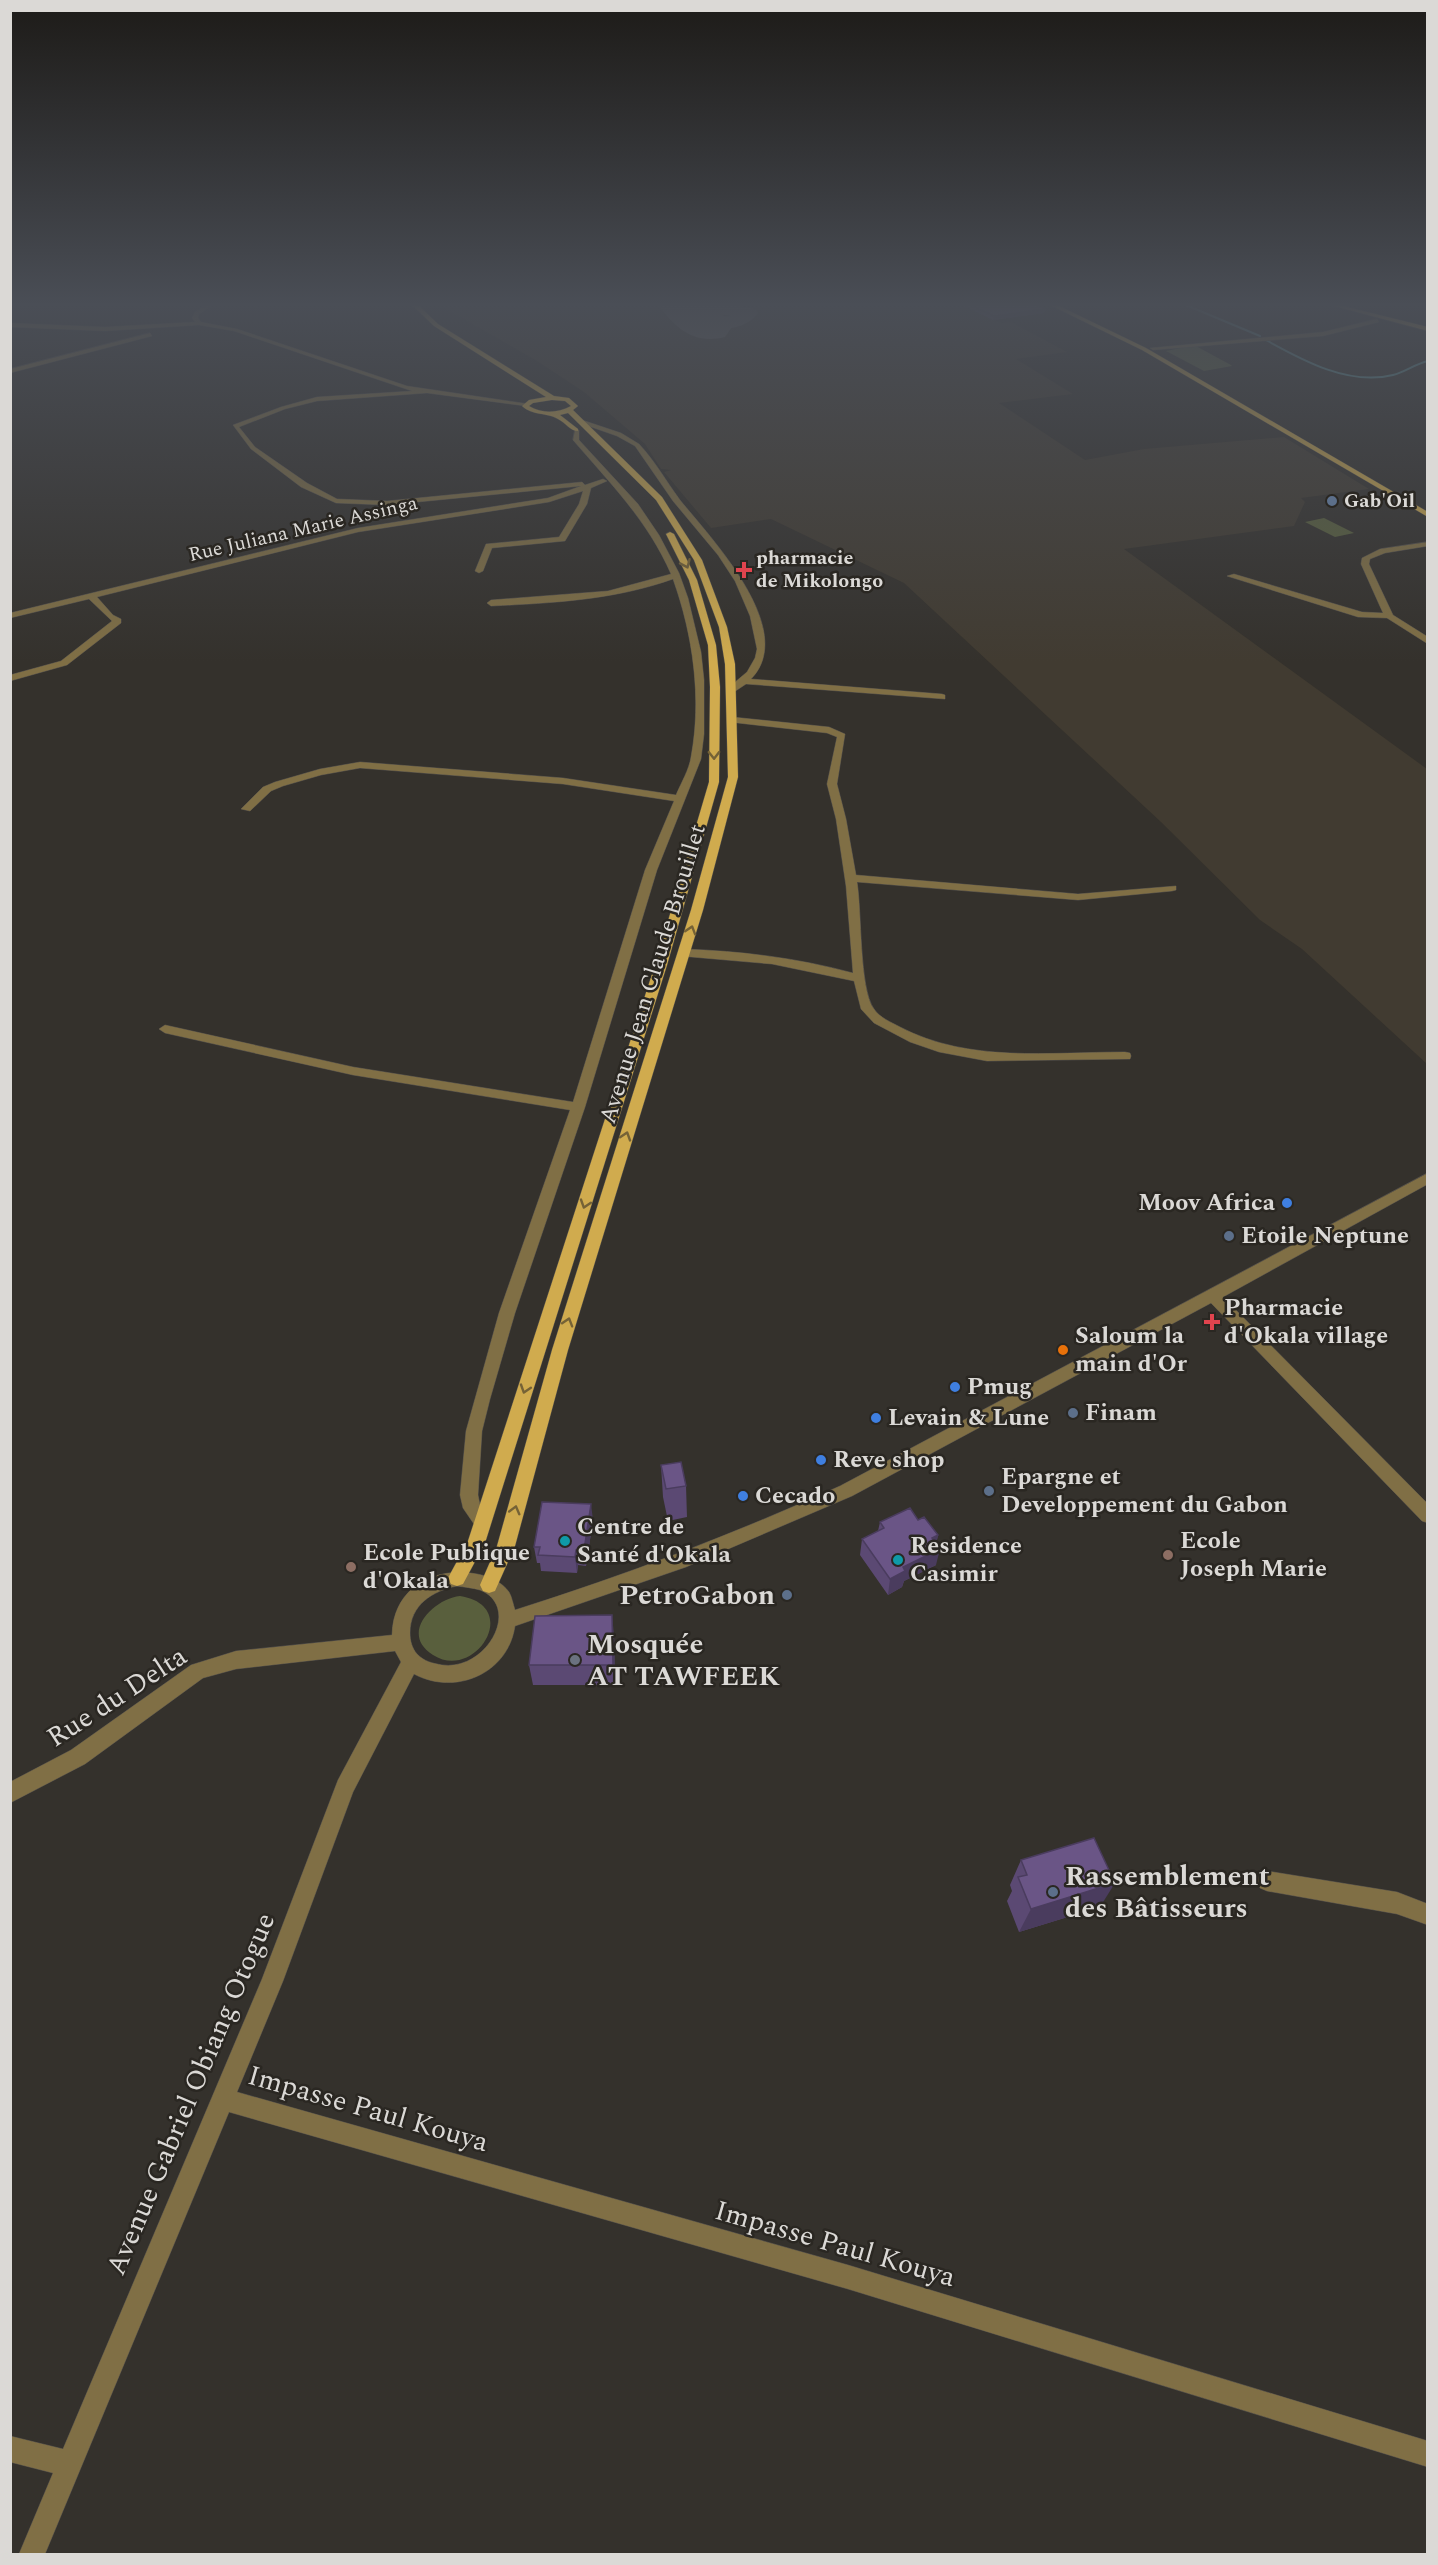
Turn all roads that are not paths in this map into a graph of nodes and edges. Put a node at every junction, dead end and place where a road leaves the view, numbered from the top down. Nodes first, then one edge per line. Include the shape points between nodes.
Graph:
1 (244, 423) edge
2 (571, 423) edge
3 (576, 423) edge
4 (1270, 423) edge
5 (1283, 423) edge
6 (578, 426) junction
7 (609, 480) junction
8 (588, 488) junction
9 (1428, 506) edge
10 (1428, 515) edge
11 (1428, 543) edge
12 (479, 571) dead end
13 (675, 576) junction
14 (1231, 576) dead end
15 (92, 597) junction
16 (491, 603) dead end
17 (10, 616) edge
18 (1389, 616) junction
19 (1428, 641) edge
20 (10, 678) edge
21 (746, 681) junction
22 (731, 690) junction
23 (942, 697) dead end
24 (732, 720) junction
25 (681, 799) junction
26 (246, 809) dead end
27 (849, 878) junction
28 (1172, 888) dead end
29 (684, 953) junction
30 (859, 979) junction
31 (165, 1029) dead end
32 (1125, 1056) dead end
33 (578, 1107) junction
34 (1428, 1178) edge
35 (1212, 1295) junction
36 (1428, 1516) edge
37 (482, 1522) junction
38 (457, 1578) junction
39 (489, 1585) junction
40 (509, 1620) junction
41 (406, 1652) junction
42 (10, 1793) edge
43 (1268, 1881) dead end
44 (1428, 1915) edge
45 (223, 2099) junction
46 (10, 2450) edge
47 (1428, 2454) edge
48 (70, 2464) junction
49 (32, 2554) edge

1 - 7 street via 235,426 247,441 304,485 336,501 387,503
2 - 6 main road, Avenue Jean Claude Brouillet
3 - 6 main road, Avenue Jean Claude Brouillet
4 - 10 main road
5 - 9 main road
6 - 7 street via 576,440
6 - 21 street via 634,442 730,563 742,584 763,644
6 - 22 main road, Avenue Jean Claude Brouillet via 659,499 698,560 723,627
6 -> 37 main road, Avenue Jean Claude Brouillet via 657,514 693,580 708,627 714,663 714,778 658,974
7 - 8 street, Rue Juliana Marie Assinga
7 - 13 street via 646,520
8 - 12 street via 562,540 489,546
8 - 15 street, Rue Juliana Marie Assinga via 549,500 368,528
11 - 18 street via 1383,550 1366,558 1370,578
13 - 16 street via 613,592
13 - 25 street via 700,676 698,752
14 - 18 street via 1361,615
15 - 17 street, Rue Juliana Marie Assinga
15 - 20 street via 118,621 64,663
18 - 19 street
21 - 22 street
21 - 23 street
22 - 24 main road, Avenue Jean Claude Brouillet
24 - 27 street via 840,733 832,784
29 -> 24 main road, Avenue Jean Claude Brouillet via 731,786
25 - 26 street via 563,781 360,765 279,784 267,789
25 - 33 street via 651,870
27 - 28 street via 1078,897
27 - 30 street
29 - 30 street via 819,969
39 -> 29 main road, Avenue Jean Claude Brouillet via 506,1545 578,1289
30 - 32 street via 867,1010 878,1020 944,1049 987,1057
31 - 33 street via 352,1071
33 - 37 street via 507,1313 474,1431 469,1495
34 - 35 street
35 - 36 street
35 - 40 street via 809,1508 643,1576
37 - 38 main road, Avenue Jean Claude Brouillet
38 - 39 street
38 - 41 street via 432,1584 405,1609 400,1626
39 - 40 street via 506,1605
40 - 41 street via 506,1637 496,1653 482,1666 463,1674 425,1671
41 - 42 street, Rue du Delta via 236,1660 198,1671 78,1756
41 - 45 street, Avenue Gabriel Obiang Otogue via 345,1787 313,1878
43 - 44 street via 1397,1903
45 - 47 street, Impasse Paul Kouya via 848,2277
45 - 48 street, Avenue Gabriel Obiang Otogue
46 - 48 street
48 - 49 street, Avenue Gabriel Obiang Otogue

